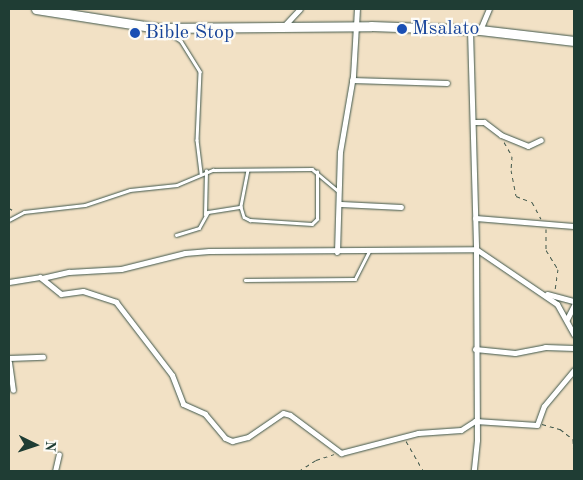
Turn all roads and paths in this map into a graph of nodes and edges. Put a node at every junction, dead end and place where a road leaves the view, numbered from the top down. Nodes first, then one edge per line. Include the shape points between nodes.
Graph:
1 (38, 9) edge
2 (300, 9) edge
3 (357, 9) edge
4 (489, 9) edge
5 (359, 26) junction
6 (163, 28) junction
7 (281, 28) junction
8 (470, 30) junction
9 (480, 30) junction
10 (574, 40) edge
11 (352, 80) junction
12 (447, 83) dead end
13 (474, 122) junction
14 (498, 133) junction
15 (541, 140) dead end
16 (248, 170) junction
17 (206, 171) junction
18 (317, 172) junction
19 (201, 173) junction
20 (339, 192) junction
21 (341, 204) junction
22 (241, 207) junction
23 (401, 207) dead end
24 (9, 208) edge
25 (19, 214) junction
26 (205, 215) junction
27 (475, 218) junction
28 (9, 220) edge
29 (545, 224) junction
30 (574, 226) edge
31 (176, 235) dead end
32 (476, 250) junction
33 (369, 251) junction
34 (337, 252) junction
35 (42, 278) junction
36 (245, 280) dead end
37 (9, 282) edge
38 (544, 293) junction
39 (555, 296) junction
40 (574, 301) edge
41 (574, 305) edge
42 (567, 319) junction
43 (574, 335) edge
44 (574, 348) edge
45 (475, 349) junction
46 (43, 356) dead end
47 (9, 358) edge
48 (9, 362) edge
49 (574, 370) edge
50 (13, 390) dead end
51 (475, 421) junction
52 (538, 424) junction
53 (402, 437) junction
54 (338, 453) junction
55 (59, 454) dead end
56 (574, 460) edge
57 (55, 471) edge
58 (299, 471) edge
59 (423, 471) edge
60 (474, 471) edge

1 - 6 highway
2 - 7 street
3 - 5 street
4 - 9 street
5 - 7 highway
5 - 8 highway
5 - 11 street
6 - 7 highway
6 - 19 lane via 181,41 200,72 197,140
8 - 9 highway
8 - 13 street
9 - 10 highway
11 - 12 street
11 - 20 street via 342,134
13 - 14 street via 484,122
13 - 27 street
14 - 15 street via 528,146
14 - 29 path via 512,156 516,196 532,202
16 - 17 lane
16 - 18 lane via 307,168
16 - 22 lane
17 - 19 lane
17 - 26 lane
18 - 20 lane
18 - 22 lane via 316,222 250,220 242,214
19 - 25 lane via 177,185 130,190 86,205
20 - 21 street
21 - 23 street
21 - 34 street
22 - 26 lane via 214,210
24 - 25 path
25 - 28 lane
26 - 31 lane via 199,228
27 - 29 street
27 - 32 street
29 - 30 street
29 - 39 path via 546,250 558,269
32 - 33 street
32 - 38 street
32 - 45 street
33 - 34 street
33 - 36 lane via 355,279
34 - 35 street via 185,253 121,269 69,272
35 - 37 street
35 - 54 street via 61,294 83,291 116,302 172,375 183,404 206,414 228,440 241,440 276,416 287,413
38 - 39 street
38 - 42 street
39 - 40 street
41 - 42 street
42 - 43 street
44 - 45 street via 545,347 515,353
45 - 51 street
46 - 47 street
48 - 50 street
49 - 52 street via 544,406
51 - 52 street
51 - 53 street via 460,430
51 - 60 street
52 - 56 path via 560,429 573,439
53 - 54 street
53 - 59 path
54 - 58 path via 316,460
55 - 57 street

